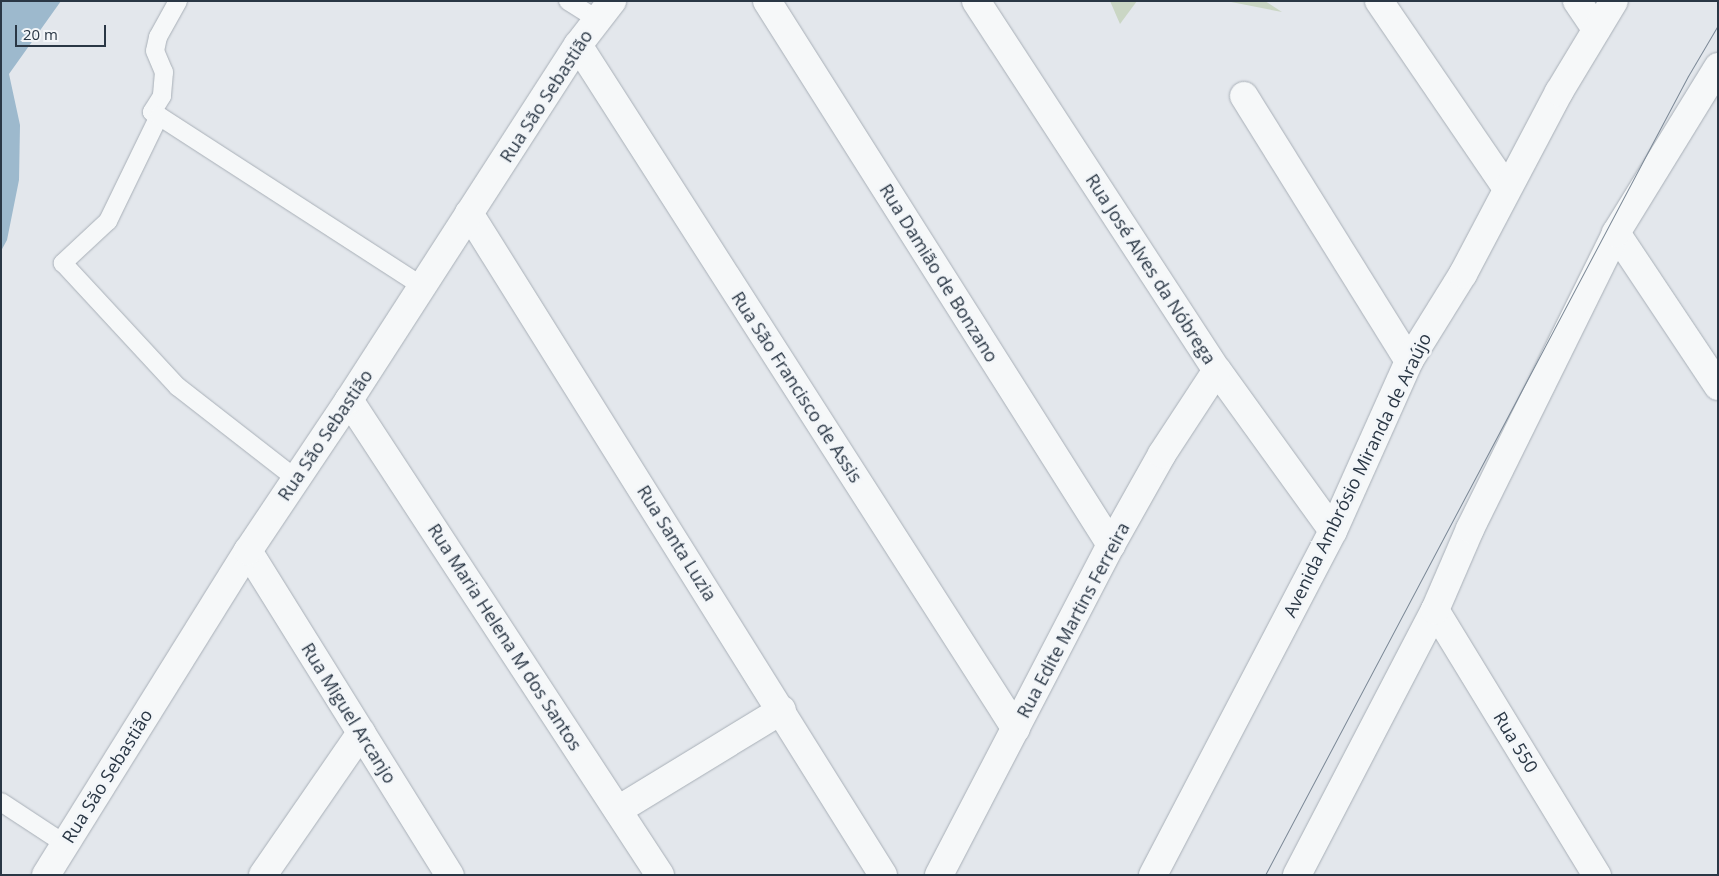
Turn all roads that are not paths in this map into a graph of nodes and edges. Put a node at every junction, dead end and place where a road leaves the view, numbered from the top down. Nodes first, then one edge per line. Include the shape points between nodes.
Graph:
1 (178, 1) edge
2 (568, 1) edge
3 (767, 1) edge
4 (976, 1) edge
5 (1379, 1) edge
6 (1577, 1) edge
7 (1614, 1) edge
8 (604, 10) edge
9 (1596, 29) junction
10 (578, 45) junction
11 (1718, 67) edge
12 (1244, 96) dead end
13 (160, 116) junction
14 (1506, 187) junction
15 (469, 213) junction
16 (1616, 233) junction
17 (422, 286) junction
18 (1409, 361) junction
19 (1217, 370) junction
20 (1718, 386) edge
21 (349, 400) junction
22 (296, 479) junction
23 (1333, 531) junction
24 (1111, 545) junction
25 (248, 551) junction
26 (1435, 610) junction
27 (782, 710) junction
28 (1016, 728) junction
29 (361, 733) junction
30 (1, 802) edge
31 (618, 810) junction
32 (65, 844) junction
33 (46, 875) edge
34 (263, 875) edge
35 (450, 875) edge
36 (660, 875) edge
37 (883, 875) edge
38 (939, 875) edge
39 (1153, 875) edge
40 (1297, 875) edge
41 (1597, 875) edge

1 - 13 lane via 158,37 155,51 164,72 162,96 152,112
2 - 8 lane
3 - 24 street, Rua Damião de Bonzano
4 - 19 street, Rua José Alves da Nóbrega
5 - 14 street
6 - 9 street
7 - 9 street, Avenida Ambrósio Miranda de Araújo
8 - 10 street, Rua São Sebastião
9 - 14 street, Avenida Ambrósio Miranda de Araújo
10 - 15 street, Rua São Sebastião
10 - 28 street, Rua São Francisco de Assis
11 - 16 street
12 - 18 street
13 - 17 lane
13 - 22 lane via 108,221 63,263 178,387
14 - 18 street, Avenida Ambrósio Miranda de Araújo via 1462,274
15 - 17 street, Rua São Sebastião
15 - 27 street, Rua Santa Luzia
16 - 20 street
16 - 26 street via 1470,529
17 - 21 street, Rua São Sebastião
18 - 23 street, Avenida Ambrósio Miranda de Araújo
19 - 23 street, Rua José Alves da Nóbrega
19 - 24 street, Rua Edite Martins Ferreira via 1162,454
21 - 22 street, Rua São Sebastião
21 - 31 street, Rua Maria Helena M dos Santos
22 - 25 street, Rua São Sebastião
23 - 39 street, Avenida Ambrósio Miranda de Araújo
24 - 28 street, Rua Edite Martins Ferreira
25 - 29 street, Rua Miguel Arcanjo
25 - 32 street, Rua São Sebastião
26 - 40 street
26 - 41 street, Rua 550
27 - 31 street
27 - 37 street, Rua Santa Luzia
28 - 38 street, Rua Edite Martins Ferreira
29 - 34 street
29 - 35 street, Rua Miguel Arcanjo
30 - 32 lane
31 - 36 street, Rua Maria Helena M dos Santos
32 - 33 street, Rua São Sebastião

